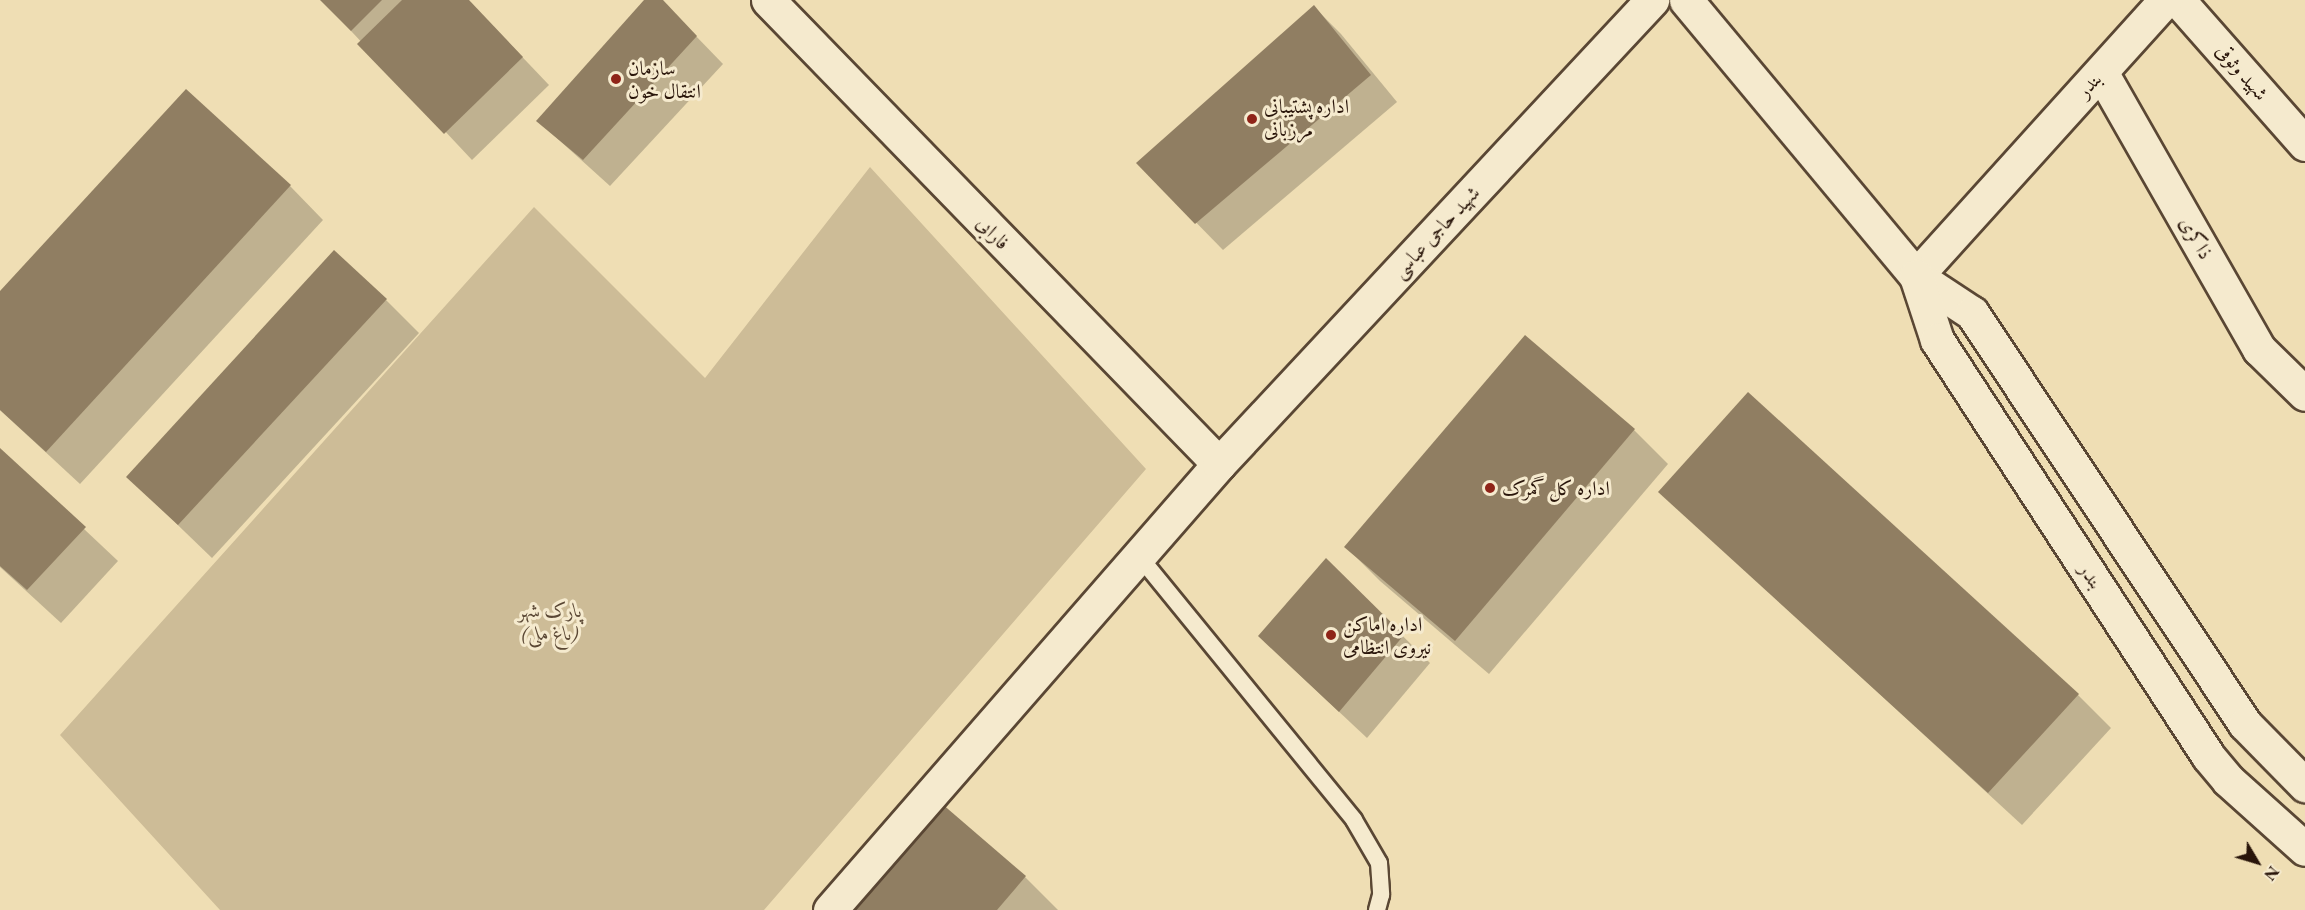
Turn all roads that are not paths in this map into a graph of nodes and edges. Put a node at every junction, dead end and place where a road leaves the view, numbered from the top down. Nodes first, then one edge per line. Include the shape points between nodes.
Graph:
1 (768, 0) edge
2 (1652, 0) edge
3 (1686, 0) edge
4 (2165, 0) edge
5 (2178, 0) edge
6 (2101, 72) junction
7 (2305, 144) edge
8 (1916, 276) junction
9 (2305, 394) edge
10 (1219, 464) junction
11 (1139, 555) junction
12 (2305, 785) edge
13 (2305, 849) edge
14 (830, 910) edge
15 (1377, 910) edge

1 - 10 street, فارابی
2 - 10 street, شهید حاجی عباسی
3 - 8 street, بندر
4 - 6 street, بندر
5 - 7 street, شهید وثوقی
6 - 8 street, بندر
6 - 9 street, ذاکری via 2259,349
8 - 12 street, بندر via 1972,313 2245,724
8 - 13 street, بندر via 1937,340 2208,756 2228,780
10 - 11 street, شهید حاجی عباسی
11 - 14 street, شهید حاجی عباسی
11 - 15 lane via 1354,820 1379,863 1381,894

